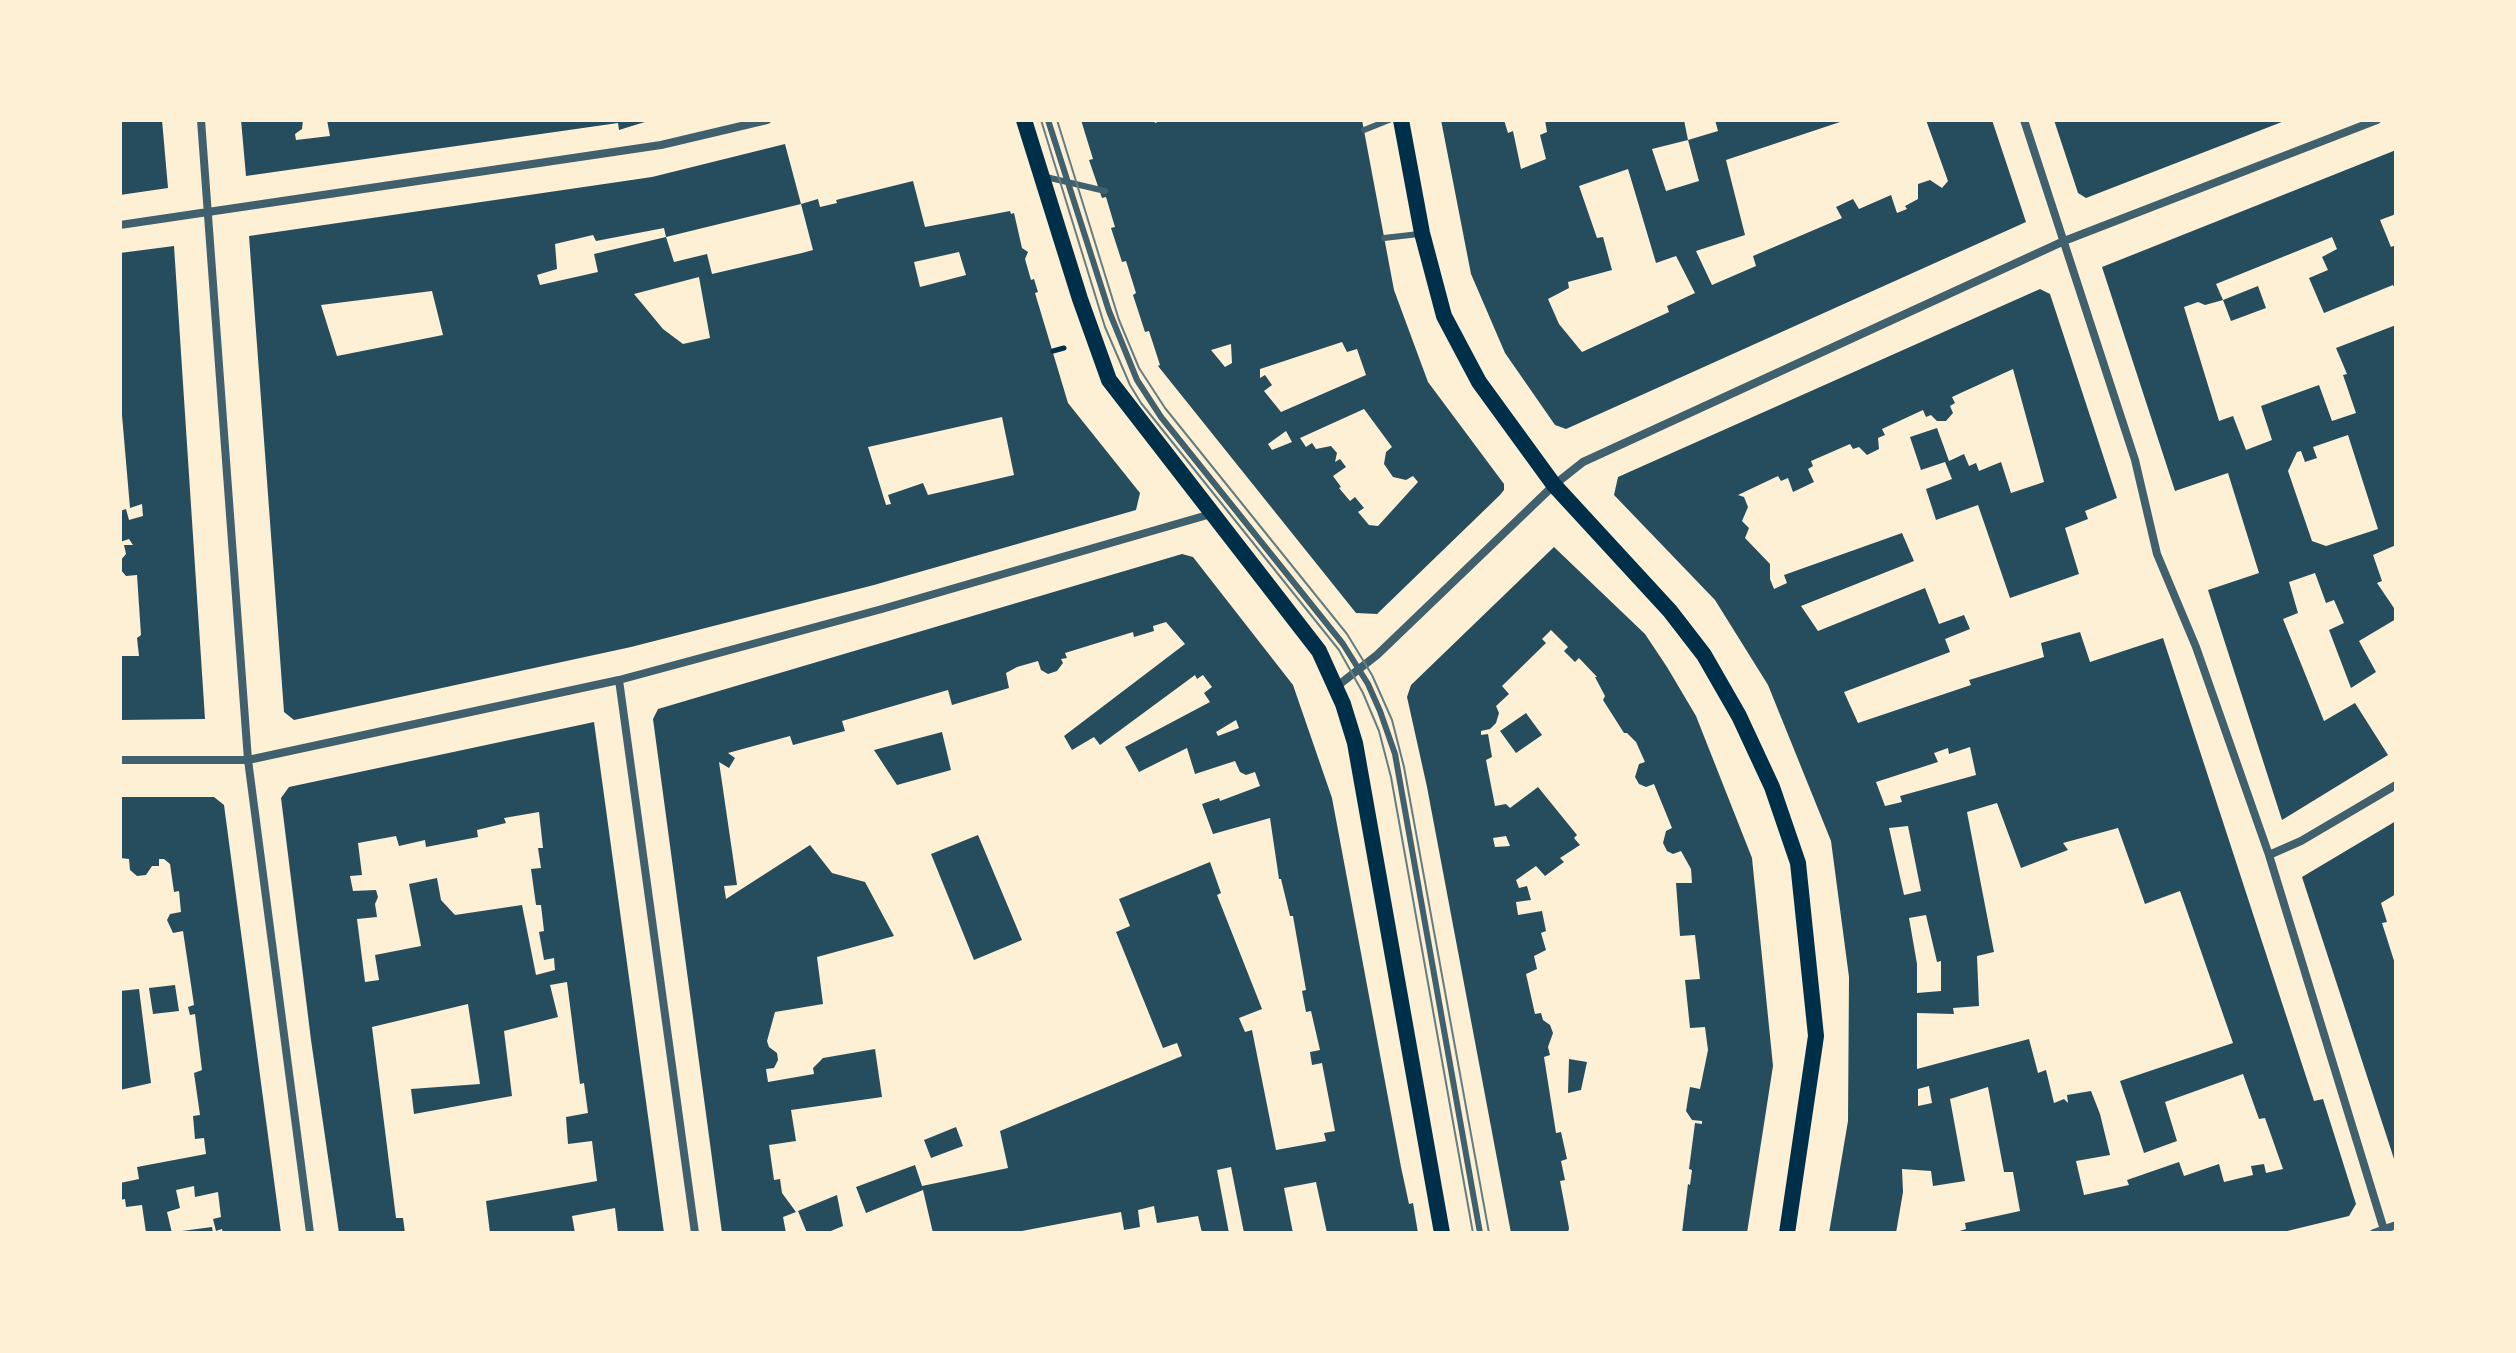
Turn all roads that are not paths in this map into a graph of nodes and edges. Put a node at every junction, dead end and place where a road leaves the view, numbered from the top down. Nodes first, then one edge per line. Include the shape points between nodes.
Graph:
1 (201, 120) edge
2 (767, 120) edge
3 (1024, 120) edge
4 (1048, 120) edge
5 (1389, 120) edge
6 (1401, 120) edge
7 (2024, 120) edge
8 (2377, 120) edge
9 (1364, 130) dead end
10 (1042, 176) junction
11 (1067, 181) junction
12 (1105, 191) dead end
13 (207, 213) junction
14 (120, 225) edge
15 (1422, 233) junction
16 (1384, 238) dead end
17 (2064, 241) junction
18 (1554, 485) junction
19 (1211, 514) junction
20 (1359, 669) junction
21 (619, 680) junction
22 (1336, 687) junction
23 (120, 760) edge
24 (248, 760) junction
25 (2396, 785) edge
26 (2269, 855) junction
27 (2396, 1225) edge
28 (2381, 1232) edge
29 (310, 1233) edge
30 (695, 1233) edge
31 (1442, 1233) edge
32 (1480, 1233) edge
33 (1787, 1233) edge

1 - 13 street
2 - 13 street via 661,145
3 - 10 main road
4 - 11 lane
5 - 9 lane
6 - 15 main road
7 - 17 street
8 - 17 street
10 - 11 lane
10 - 19 main road via 1109,380
11 - 12 lane
11 - 20 lane via 1123,353 1149,401
13 - 14 street
13 - 24 street
15 - 16 lane
15 - 18 main road via 1444,316 1479,382
17 - 18 street via 1583,462
17 - 26 street via 2135,460 2157,554 2196,647
18 - 20 street
18 - 33 main road via 1704,655 1772,787 1798,863 1816,1036
19 - 21 street
19 - 22 main road via 1319,651
20 - 22 street
20 - 32 lane via 1395,754
21 - 24 street
21 - 30 street
22 - 31 main road via 1355,743
23 - 24 street
24 - 29 street
25 - 26 street
26 - 28 street
27 - 28 street

